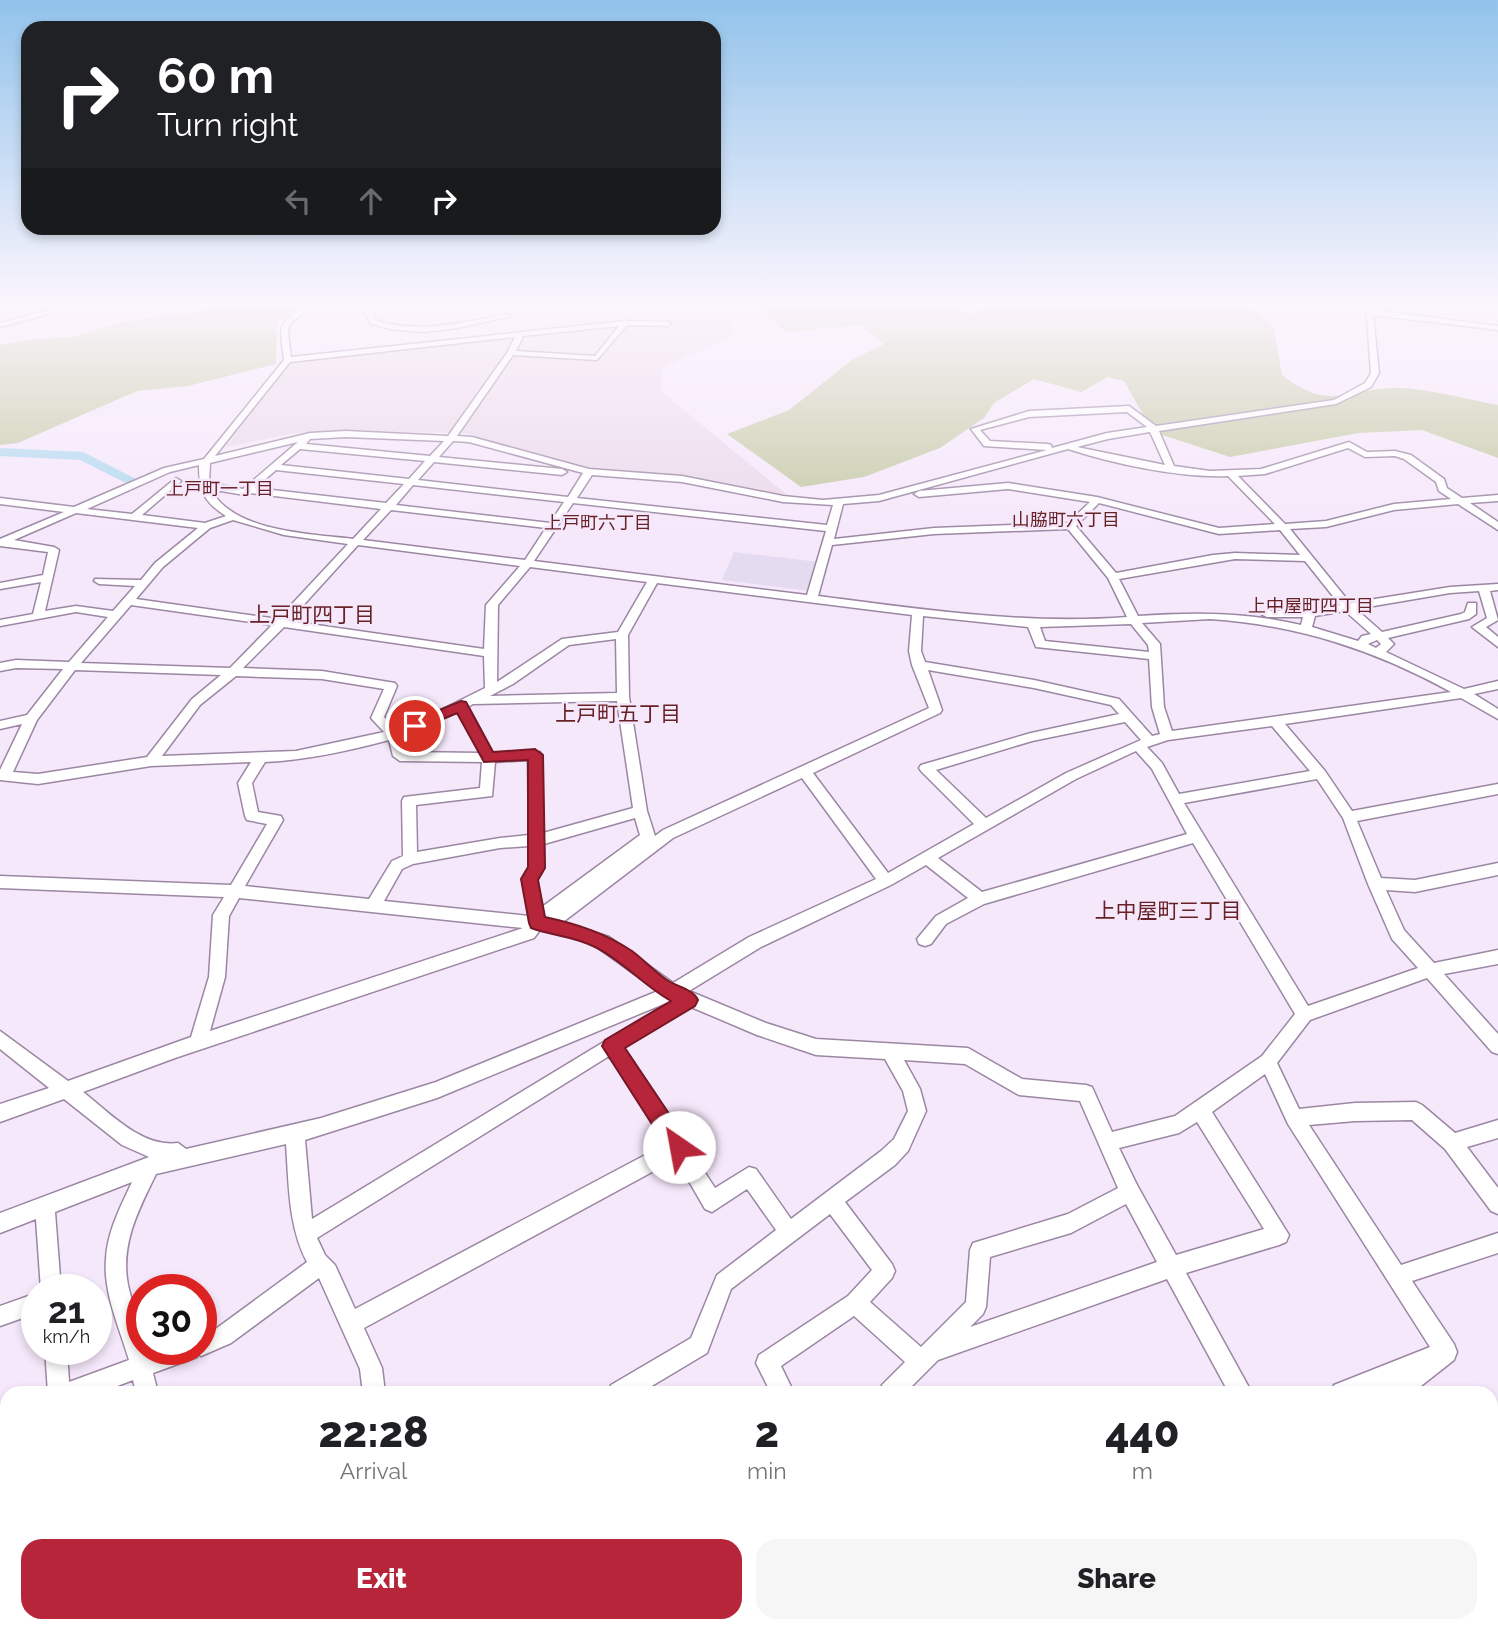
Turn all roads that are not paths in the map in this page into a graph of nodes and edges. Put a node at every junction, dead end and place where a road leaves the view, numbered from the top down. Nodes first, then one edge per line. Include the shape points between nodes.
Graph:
1 (270, 381) edge
2 (491, 381) edge
3 (1370, 381) edge
4 (1153, 428) junction
5 (310, 436) junction
6 (451, 437) junction
7 (1000, 444) junction
8 (299, 446) junction
9 (1064, 446) junction
10 (1052, 449) junction
11 (206, 459) junction
12 (432, 459) junction
13 (1013, 460) junction
14 (274, 467) junction
15 (1170, 467) junction
16 (1230, 473) junction
17 (588, 474) junction
18 (158, 478) dead end
19 (203, 480) junction
20 (176, 481) junction
21 (411, 482) junction
22 (246, 491) junction
23 (206, 492) junction
24 (900, 493) junction
25 (1498, 498) edge
26 (0, 500) edge
27 (570, 500) junction
28 (1097, 500) junction
29 (839, 502) junction
30 (1461, 502) junction
31 (388, 507) junction
32 (220, 508) junction
33 (76, 510) junction
34 (234, 517) junction
35 (133, 518) junction
36 (206, 526) junction
37 (553, 526) junction
38 (1071, 526) junction
39 (1498, 527) edge
40 (1283, 528) junction
41 (832, 529) junction
42 (2, 542) edge
43 (356, 542) junction
44 (830, 542) junction
45 (1307, 558) junction
46 (528, 563) junction
47 (48, 577) junction
48 (1113, 577) junction
49 (654, 579) junction
50 (99, 581) dead end
51 (145, 583) junction
52 (0, 586) edge
53 (1483, 587) junction
54 (1498, 587) edge
55 (1450, 590) junction
56 (812, 598) junction
57 (129, 601) junction
58 (1472, 605) junction
59 (1347, 606) junction
60 (1310, 613) junction
61 (918, 614) junction
62 (1267, 614) dead end
63 (116, 615) junction
64 (38, 616) junction
65 (1134, 620) junction
66 (1495, 621) edge
67 (0, 624) edge
68 (1033, 624) junction
69 (279, 625) junction
70 (1306, 629) junction
71 (622, 635) junction
72 (1380, 636) junction
73 (1498, 643) edge
74 (1360, 647) junction
75 (489, 653) junction
76 (1376, 654) junction
77 (1155, 656) junction
78 (918, 665) junction
79 (72, 666) junction
80 (0, 667) edge
81 (234, 671) junction
82 (1498, 685) edge
83 (491, 690) junction
84 (1463, 693) junction
85 (623, 697) junction
86 (466, 703) junction
87 (1498, 716) edge
88 (1127, 717) junction
89 (31, 718) junction
90 (1276, 722) junction
91 (0, 725) edge
92 (394, 734) junction
93 (1167, 736) junction
94 (1143, 743) junction
95 (261, 757) junction
96 (489, 758) junction
97 (151, 761) junction
98 (805, 772) junction
99 (1320, 774) junction
100 (2, 775) edge
101 (1498, 789) edge
102 (1177, 799) junction
103 (640, 811) junction
104 (1349, 817) junction
105 (984, 825) junction
106 (1196, 837) junction
107 (537, 840) junction
108 (927, 858) junction
109 (410, 859) junction
110 (1498, 869) edge
111 (886, 881) junction
112 (0, 882) edge
113 (1375, 884) junction
114 (233, 891) junction
115 (981, 899) junction
116 (373, 906) junction
117 (538, 923) junction
118 (925, 939) dead end
119 (1498, 957) edge
120 (1432, 970) junction
121 (681, 996) junction
122 (1304, 1015) junction
123 (0, 1039) edge
124 (198, 1042) junction
125 (1498, 1045) edge
126 (612, 1046) junction
127 (889, 1050) junction
128 (1268, 1062) junction
129 (65, 1092) junction
130 (1200, 1110) junction
131 (0, 1113) edge
132 (1294, 1118) junction
133 (1498, 1129) edge
134 (295, 1133) junction
135 (1107, 1142) junction
136 (1452, 1143) junction
137 (679, 1147) junction
138 (214, 1149) junction
139 (150, 1166) junction
140 (1130, 1192) junction
141 (831, 1200) junction
142 (1498, 1204) edge
143 (45, 1206) junction
144 (0, 1223) edge
145 (789, 1233) junction
146 (306, 1234) junction
147 (1498, 1243) edge
148 (318, 1266) junction
149 (1171, 1267) junction
150 (50, 1274) edge
151 (1398, 1276) junction
152 (855, 1303) junction
153 (21, 1308) edge
154 (0, 1315) edge
155 (351, 1324) junction
156 (217, 1339) edge
157 (1446, 1352) junction
158 (926, 1357) junction
159 (56, 1365) edge
160 (148, 1365) edge
161 (143, 1367) junction
162 (58, 1386) edge
163 (89, 1386) edge
164 (147, 1386) edge
165 (373, 1386) edge
166 (631, 1386) edge
167 (779, 1386) edge
168 (897, 1386) edge
169 (1237, 1386) edge
170 (1360, 1386) edge
171 (1403, 1386) edge

1 - 11 street
2 - 6 street
3 - 4 street via 1357,393 1318,406
4 - 7 street via 1129,409 1030,414 976,428 987,444
4 - 9 street
4 - 15 street
5 - 6 street
5 - 8 street
5 - 11 street
6 - 12 street
6 - 17 street via 491,444
7 - 10 street
7 - 13 street
8 - 12 street
8 - 14 street
9 - 10 street
9 - 15 street
10 - 13 street
11 - 19 street
11 - 33 street via 142,479
12 - 17 street
12 - 21 street
13 - 24 street
14 - 21 street
14 - 22 street
15 - 16 street
16 - 30 street via 1262,472 1349,445 1370,456 1403,455 1441,481 1442,489
16 - 40 street
17 - 27 street
17 - 29 street via 682,479 795,501
18 - 20 street
19 - 20 street
19 - 23 street
20 - 35 street
21 - 27 street
21 - 31 street
22 - 23 street via 221,488
22 - 31 street
22 - 32 street
23 - 32 street
24 - 28 street via 1008,486
24 - 29 street
25 - 30 street
26 - 33 street
27 - 37 street
27 - 41 street
28 - 38 street
28 - 40 street via 1219,531
29 - 41 street
30 - 39 street
30 - 40 street via 1394,507 1326,524
31 - 37 street
31 - 43 street
32 - 34 street
33 - 35 street
33 - 42 street
34 - 36 street
34 - 43 street via 271,530
35 - 36 street
36 - 51 street via 159,565
37 - 46 street
38 - 44 street via 934,531
38 - 48 street
40 - 45 street
41 - 44 street
42 - 47 street via 54,550
43 - 46 street
43 - 69 street
44 - 56 street
45 - 48 street via 1213,558
45 - 59 street
46 - 49 street
46 - 75 street via 492,605
47 - 52 street
47 - 64 street
48 - 65 street
49 - 56 street
49 - 71 street
50 - 51 street
51 - 57 street
53 - 54 street
53 - 55 street
53 - 66 street
55 - 58 street
55 - 59 street
56 - 61 street
57 - 63 street
57 - 69 street
58 - 66 street
58 - 72 street via 1465,617
59 - 60 street
59 - 72 street
60 - 62 street
60 - 70 street
61 - 68 street
61 - 78 street
63 - 64 street via 76,609
63 - 79 street
64 - 67 street
65 - 68 street
65 - 70 street via 1227,617
65 - 77 street via 1154,644
66 - 73 street via 1478,627
68 - 77 street via 1040,644
69 - 75 street
69 - 81 street
70 - 74 street
71 - 83 street via 566,642
71 - 85 street
72 - 74 street via 1366,639
72 - 76 street via 1388,644
74 - 76 street
75 - 83 street
76 - 84 street
77 - 93 street via 1158,706
78 - 88 street via 1115,702
78 - 98 street via 936,710
79 - 80 street
79 - 81 street
79 - 89 street
81 - 92 street via 322,675 391,686 377,718
81 - 97 street via 196,702
82 - 84 street
83 - 86 street
84 - 87 street
84 - 90 street
85 - 86 street
85 - 103 street
86 - 92 street
86 - 96 street
88 - 94 street
88 - 105 street via 1031,737 926,768
89 - 91 street
89 - 100 street
90 - 93 street
90 - 99 street
92 - 95 street via 296,756
92 - 96 street via 400,756
93 - 94 street
94 - 102 street
94 - 105 street
95 - 97 street
95 - 114 street via 245,783 252,816 276,820
96 - 107 street via 535,755
96 - 109 street via 486,792 409,801
97 - 100 street via 38,779
98 - 111 street
98 - 117 street via 668,834 561,916
99 - 102 street
99 - 104 street
101 - 104 street
102 - 106 street
103 - 107 street
103 - 117 street via 648,837
104 - 113 street
105 - 108 street
106 - 115 street
106 - 122 street
107 - 109 street
107 - 117 street via 537,868 529,879
108 - 111 street
108 - 115 street
109 - 116 street via 397,865
110 - 113 street via 1415,886
111 - 121 street via 755,942
112 - 114 street
113 - 120 street via 1398,934
114 - 116 street
114 - 124 street via 221,915 217,977
115 - 118 street via 941,920
116 - 117 street
117 - 121 street via 603,942
117 - 124 street via 528,933
119 - 120 street
120 - 122 street
120 - 125 street
121 - 126 street
121 - 127 street via 816,1047
121 - 134 street via 438,1090
122 - 128 street
123 - 129 street
124 - 129 street
126 - 137 street
126 - 146 street
127 - 135 street via 968,1056 1019,1087 1086,1093
127 - 141 street via 911,1089 917,1111 912,1124 888,1158
128 - 130 street
128 - 132 street
129 - 131 street
129 - 138 street via 129,1139 163,1154
130 - 135 street via 1179,1124
130 - 149 street via 1279,1235
132 - 136 street via 1416,1111
132 - 151 street
133 - 136 street
134 - 138 street
134 - 146 street
135 - 140 street
136 - 142 street
137 - 145 street via 712,1202 749,1176
137 - 155 street
138 - 139 street
139 - 143 street
139 - 161 street via 123,1224 115,1271
140 - 149 street
140 - 158 street via 1071,1223 980,1250 976,1307
141 - 145 street
141 - 152 street via 886,1271
143 - 144 street
143 - 150 street
145 - 166 street via 724,1282 699,1345
146 - 148 street
147 - 151 street
148 - 155 street via 328,1272
148 - 156 street
149 - 158 street
149 - 169 street
151 - 157 street
152 - 158 street
152 - 167 street via 766,1363
153 - 154 street
155 - 165 street via 371,1368
157 - 170 street
157 - 171 street
158 - 168 street
159 - 162 street
160 - 161 street
161 - 163 street
161 - 164 street

